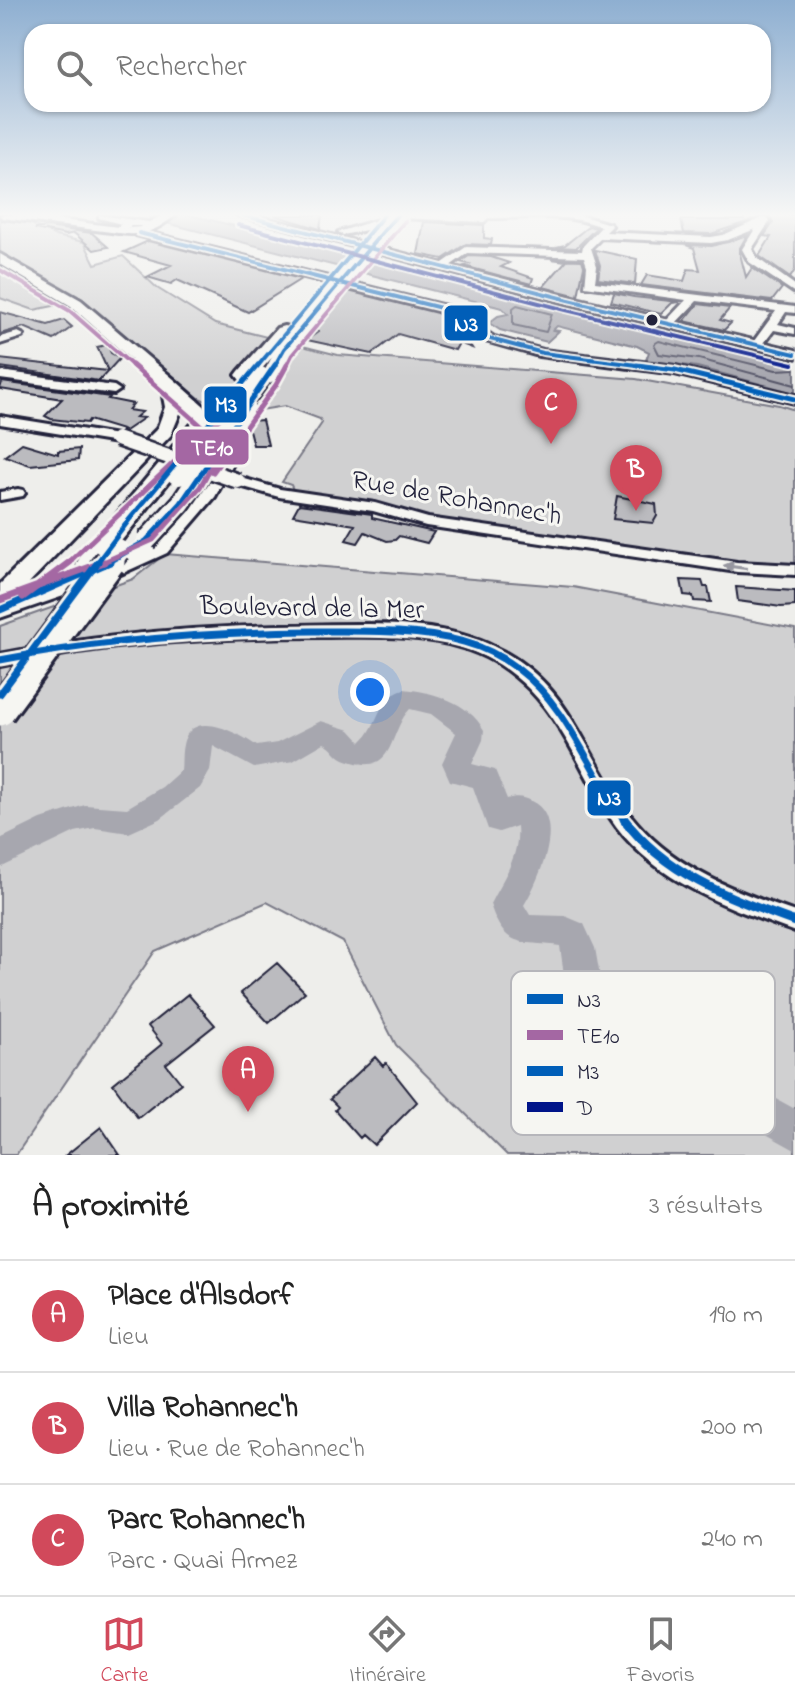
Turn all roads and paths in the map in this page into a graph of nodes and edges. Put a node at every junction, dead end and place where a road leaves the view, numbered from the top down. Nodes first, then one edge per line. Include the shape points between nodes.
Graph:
1 (18, 269) edge
2 (287, 269) edge
3 (338, 269) edge
4 (352, 269) edge
5 (449, 269) edge
6 (592, 269) edge
7 (765, 269) edge
8 (604, 287) junction
9 (795, 290) edge
10 (693, 299) junction
11 (592, 306) junction
12 (789, 310) edge
13 (670, 323) junction
14 (770, 326) junction
15 (795, 331) edge
16 (18, 335) dead end
17 (0, 341) edge
18 (757, 345) junction
19 (284, 349) junction
20 (795, 354) edge
21 (0, 375) edge
22 (169, 384) junction
23 (114, 390) dead end
24 (795, 399) edge
25 (0, 420) edge
26 (166, 470) junction
27 (18, 493) dead end
28 (0, 496) edge
29 (795, 570) edge
30 (0, 597) edge
31 (0, 610) edge
32 (0, 660) edge
33 (0, 681) edge
34 (0, 711) edge
35 (795, 922) edge

1 - 22 main road via 76,303
2 - 24 street via 445,309 490,339 530,350 687,372
3 - 26 highway
4 - 19 highway, bridge
5 - 11 street
6 - 8 street via 589,284
7 - 9 street
8 - 10 street
8 - 11 street
10 - 12 street
10 - 13 street
11 - 13 street
12 - 14 street
13 - 18 street
14 - 15 street
14 - 18 street
16 - 17 street
18 - 20 street
19 - 26 highway, bridge
19 - 31 main road, bridge via 181,503 146,541
21 - 23 street
22 - 30 main road via 174,407 165,431
22 - 31 main road via 215,425 223,441 226,460 208,493 159,548
29 -> 25 street, Rue de Rohannec'h, bridge via 763,571 426,522 375,507 279,493 117,439
26 - 30 main road via 47,569
26 - 33 highway
26 - 34 highway, bridge via 118,551
27 - 28 street
32 - 35 street, Boulevard de la Mer via 69,644 175,632 344,631 418,634 465,643 510,664 552,702 619,814 652,853 705,885

